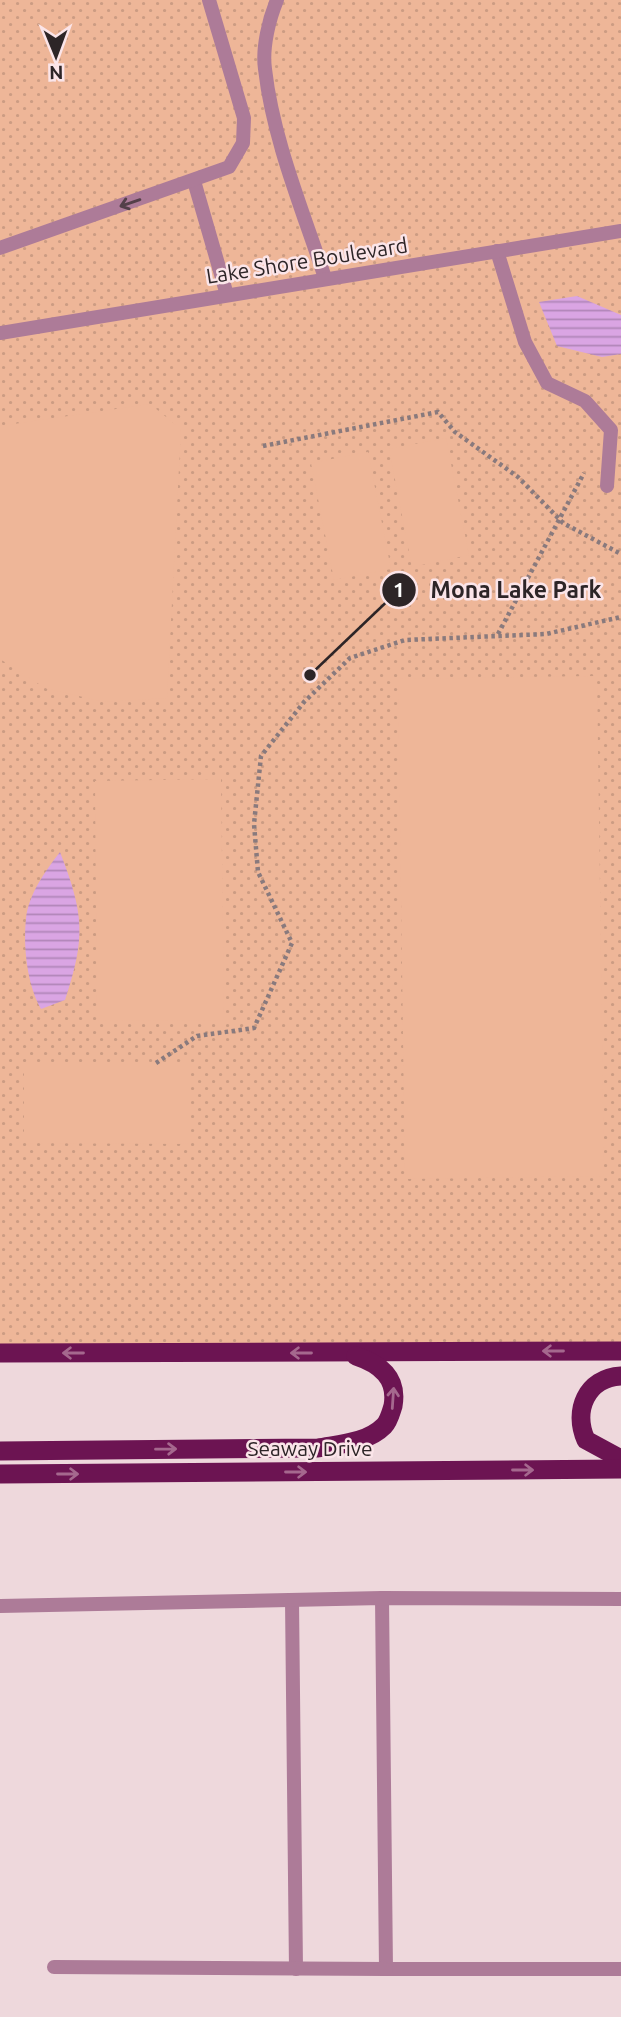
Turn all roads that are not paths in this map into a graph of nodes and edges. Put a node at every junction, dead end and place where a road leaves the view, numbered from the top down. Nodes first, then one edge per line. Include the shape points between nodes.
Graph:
1 (209, 0) edge
2 (277, 0) edge
3 (194, 181) junction
4 (621, 231) edge
5 (0, 248) edge
6 (497, 251) junction
7 (325, 278) junction
8 (227, 295) junction
9 (0, 333) edge
10 (607, 486) dead end
11 (621, 1351) edge
12 (0, 1353) edge
13 (346, 1353) junction
14 (621, 1376) edge
15 (0, 1451) edge
16 (621, 1459) edge
17 (621, 1469) edge
18 (0, 1474) edge
19 (382, 1598) junction
20 (621, 1599) edge
21 (292, 1600) junction
22 (0, 1606) edge
23 (54, 1967) dead end
24 (296, 1969) junction
25 (386, 1969) junction
26 (621, 1969) edge

1 - 3 street via 244,118 243,143 229,167
2 - 7 street via 264,67 280,138
3 -> 5 street
3 - 8 street
4 - 6 street, Lake Shore Boulevard
6 - 7 street, Lake Shore Boulevard
6 - 10 street via 525,342 547,383 585,401 611,430
7 - 8 street, Lake Shore Boulevard
8 - 9 street, Lake Shore Boulevard
11 -> 13 highway
13 -> 12 highway
15 -> 13 highway via 318,1448 360,1440 385,1425 394,1397 393,1382 375,1362
14 - 16 highway via 597,1384 585,1397 579,1415 586,1440
18 -> 17 highway, Seaway Drive
19 - 20 street
19 - 21 street
19 - 25 street
21 - 22 street
21 - 24 street
23 - 24 street
24 - 25 street
25 - 26 street

